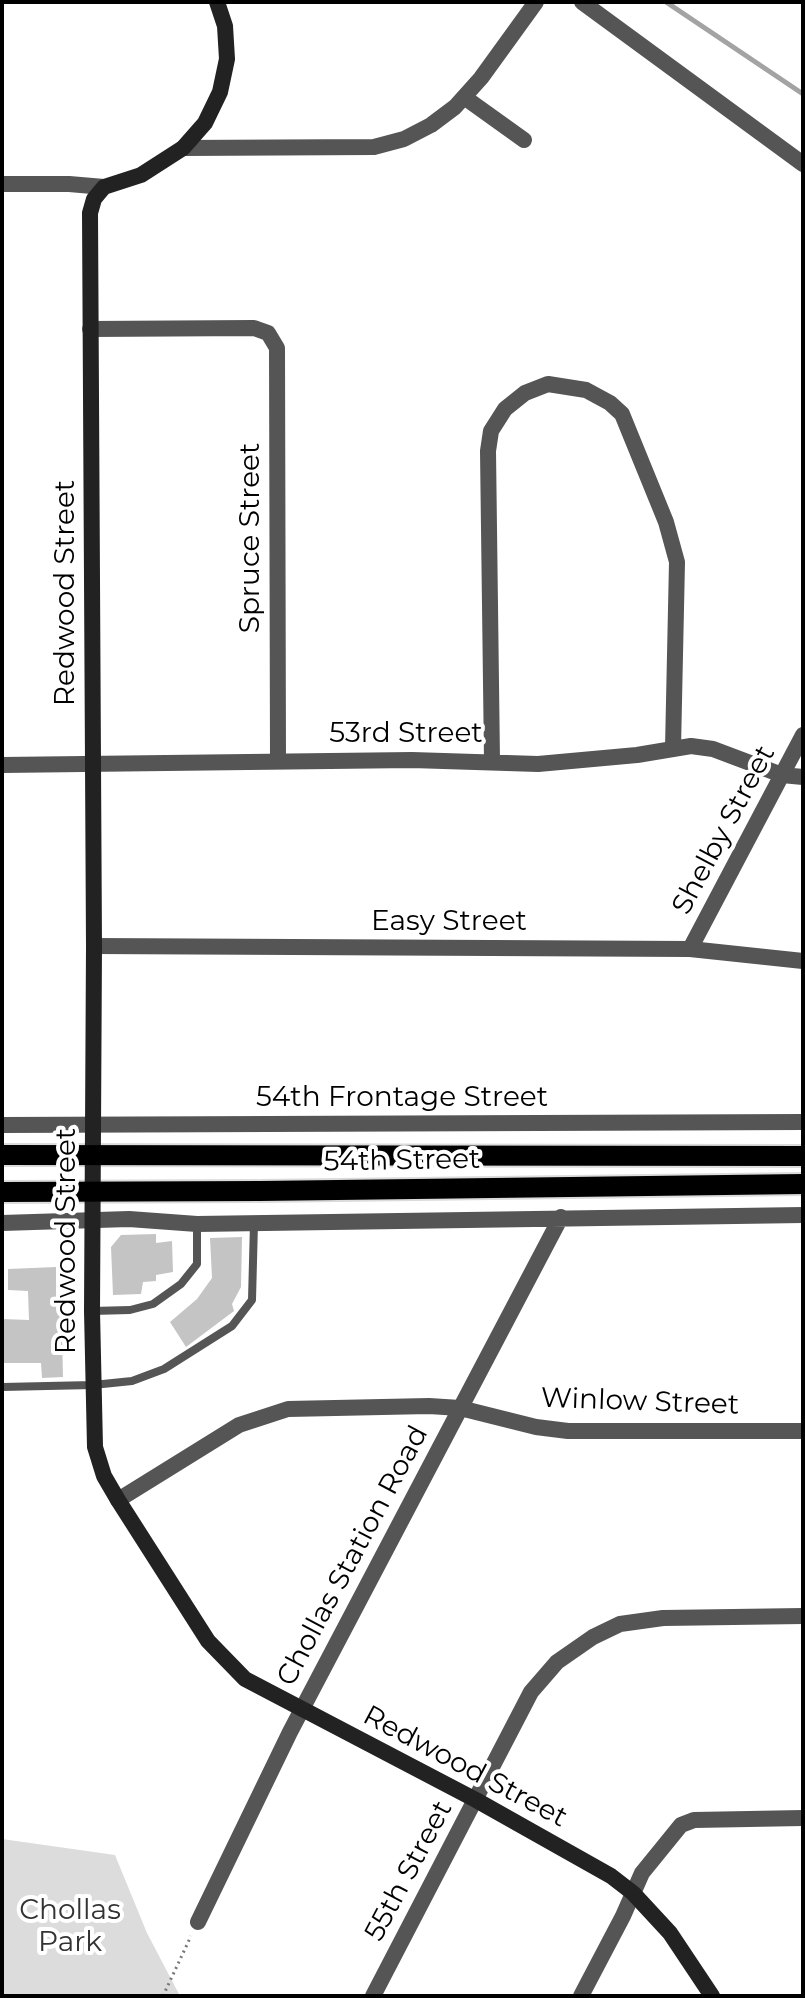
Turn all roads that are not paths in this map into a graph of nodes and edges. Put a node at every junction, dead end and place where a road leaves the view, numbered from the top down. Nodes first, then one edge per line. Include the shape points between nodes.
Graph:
1 (217, 2) edge
2 (536, 2) edge
3 (582, 2) edge
4 (464, 97) junction
5 (524, 140) dead end
6 (183, 148) junction
7 (803, 164) edge
8 (2, 184) edge
9 (104, 187) junction
10 (90, 329) junction
11 (803, 735) edge
12 (673, 748) junction
13 (278, 760) junction
14 (492, 760) junction
15 (93, 764) junction
16 (2, 765) edge
17 (782, 775) junction
18 (803, 777) edge
19 (94, 946) junction
20 (690, 949) junction
21 (803, 961) edge
22 (803, 1122) edge
23 (93, 1124) junction
24 (2, 1125) edge
25 (2, 1155) edge
26 (94, 1155) junction
27 (803, 1156) edge
28 (803, 1184) edge
29 (2, 1192) edge
30 (94, 1192) junction
31 (803, 1215) edge
32 (561, 1217) junction
33 (94, 1220) junction
34 (254, 1222) junction
35 (2, 1223) edge
36 (197, 1224) junction
37 (92, 1311) junction
38 (93, 1385) junction
39 (2, 1387) edge
40 (460, 1408) junction
41 (803, 1431) edge
42 (118, 1500) junction
43 (803, 1616) edge
44 (302, 1709) junction
45 (476, 1800) junction
46 (803, 1818) edge
47 (633, 1893) junction
48 (198, 1922) road end
49 (373, 1996) edge
50 (581, 1996) edge
51 (712, 1996) edge

1 - 6 street via 227,42 225,76 205,123
2 - 4 street
3 - 7 street
4 - 5 street
4 - 6 street via 418,133 374,147
6 - 9 street via 141,175
8 - 9 street
9 - 10 street, Redwood Street via 90,213
10 - 13 street, Spruce Street via 254,328 268,333 277,348
10 - 15 street, Redwood Street
11 - 17 street, Shelby Street
12 - 14 street, 53rd Street via 538,764
12 - 14 street via 677,562 666,522 622,414 586,390 548,384 505,409 491,431 488,451
12 - 17 street, 53rd Street via 713,749
13 - 14 street, 53rd Street
13 - 15 street, 53rd Street
15 - 16 street, 53rd Street
15 - 19 street, Redwood Street
17 - 18 street, 53rd Street
17 - 20 street, Shelby Street
19 - 20 street, Easy Street
19 - 23 street, Redwood Street
20 - 21 street, Easy Street
22 - 23 street, 54th Frontage Street
23 - 24 street, 54th Frontage Street
23 - 26 street, Redwood Street
25 - 26 main road, 54th Street
26 - 27 main road, 54th Street
26 - 30 street, Redwood Street
28 - 30 main road, 54th Street
29 - 30 main road, 54th Street
30 - 33 street, Redwood Street
31 - 32 street
32 - 34 street
32 - 40 street, Chollas Station Road
33 - 35 street
33 - 36 street
33 - 37 street, Redwood Street
34 - 36 street
34 - 38 lane via 252,1300 232,1326 164,1369 132,1381
36 - 37 lane via 197,1264 181,1284 153,1304
37 - 38 street, Redwood Street
38 - 39 lane
38 - 42 street, Redwood Street via 95,1447
40 - 41 street, Winlow Street via 568,1431
40 - 42 street, Winlow Street via 288,1409 239,1425
40 - 44 street, Chollas Station Road
42 - 44 street, Redwood Street via 208,1641 245,1679
43 - 45 street, 55th Street via 663,1618 620,1624 593,1637 557,1662 531,1692
44 - 45 street, Redwood Street
44 - 48 street, Chollas Station Road
45 - 47 street, Redwood Street
45 - 49 street, 55th Street
46 - 47 street via 694,1820 681,1825 642,1873
47 - 50 street
47 - 51 street, Redwood Street via 670,1933

